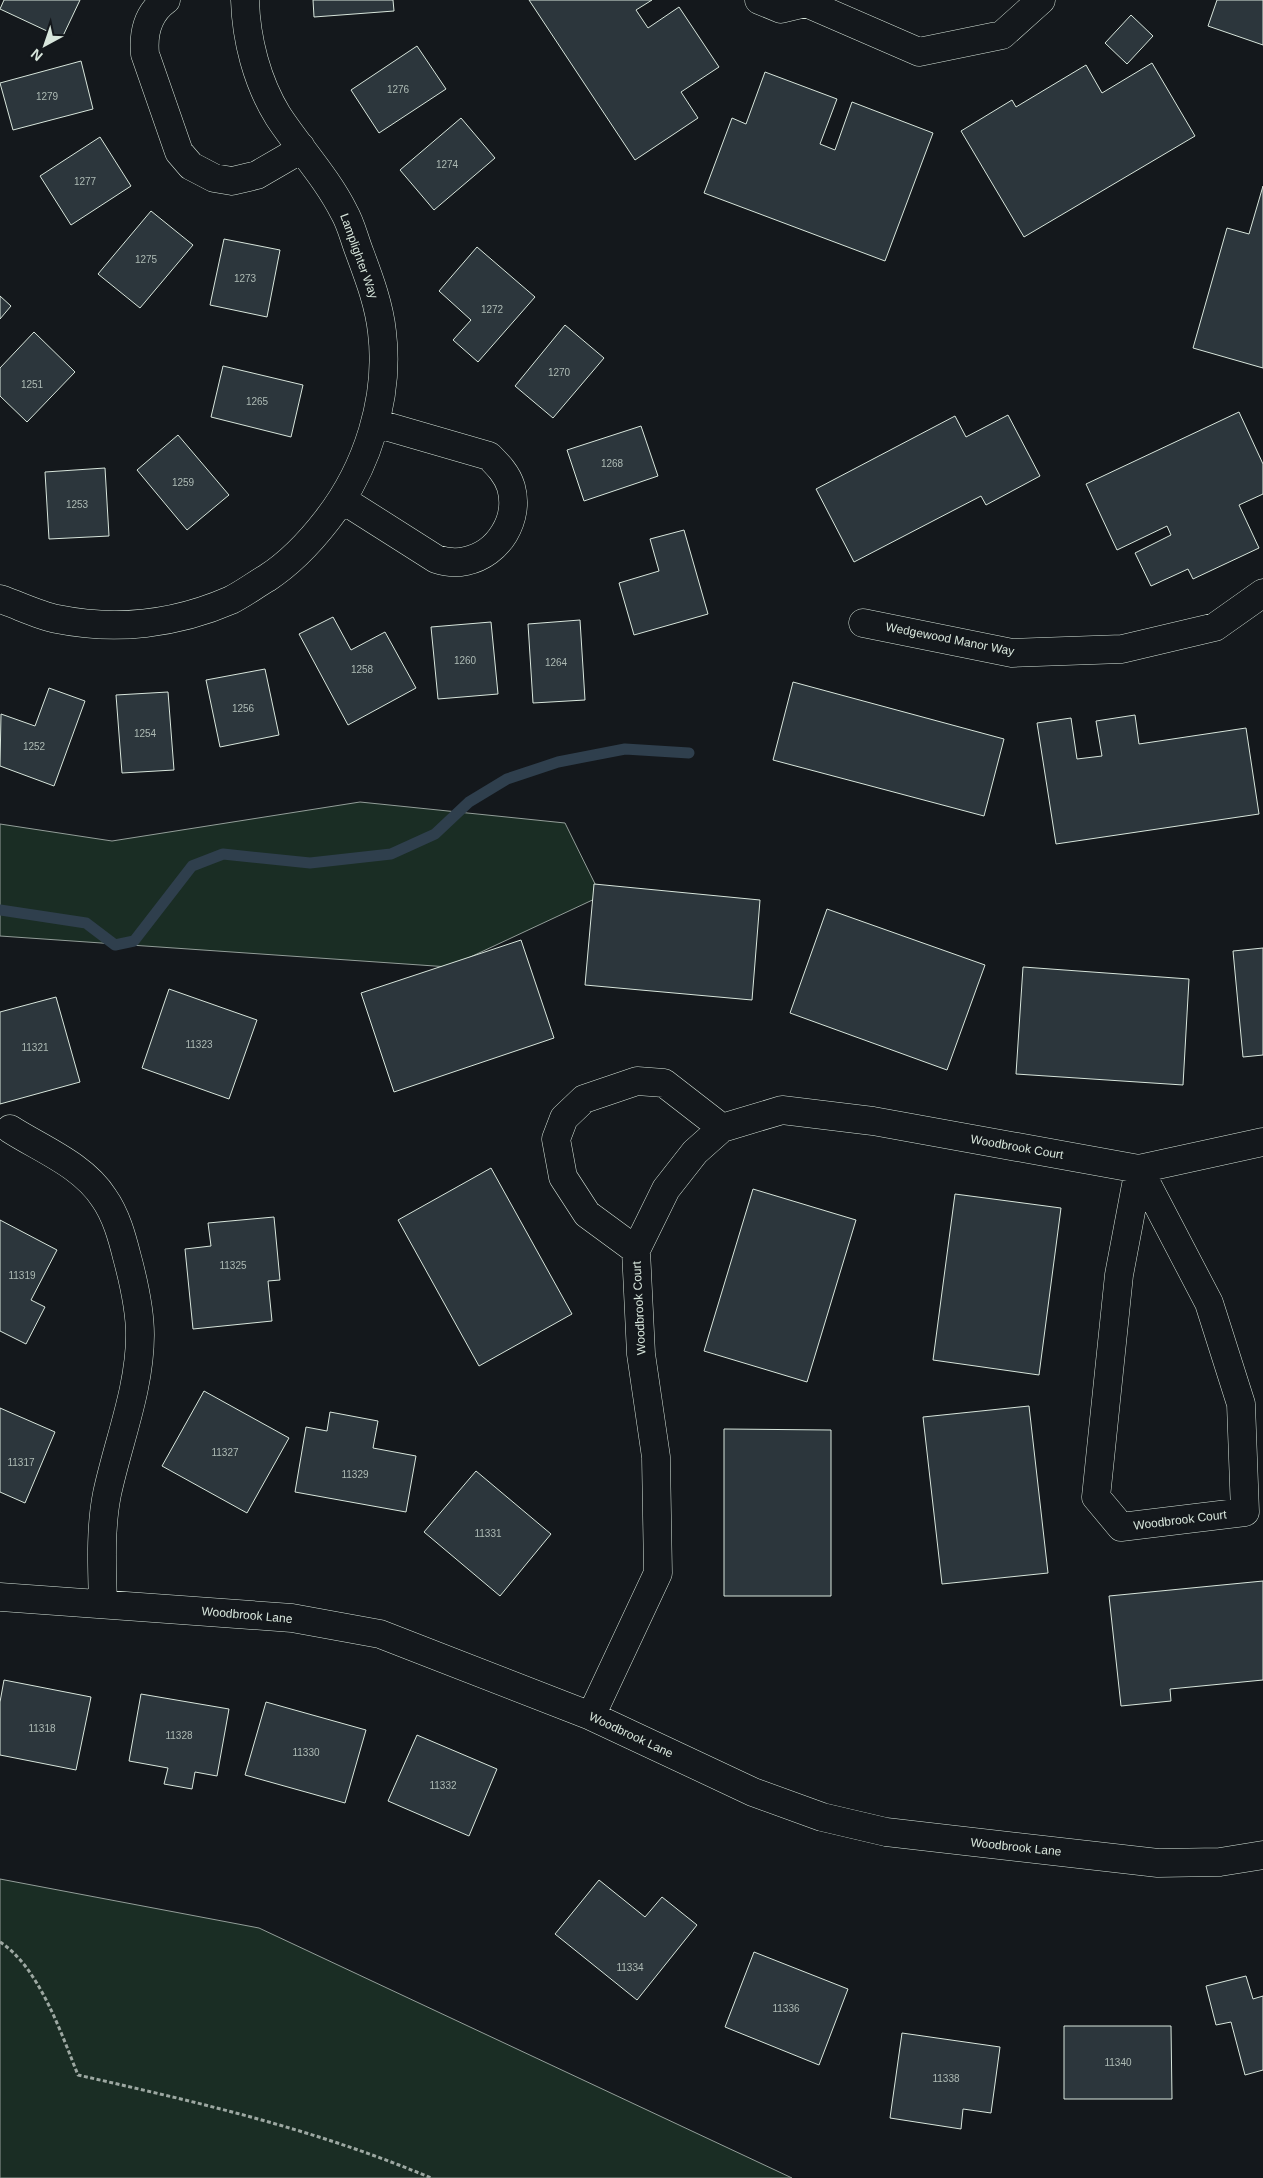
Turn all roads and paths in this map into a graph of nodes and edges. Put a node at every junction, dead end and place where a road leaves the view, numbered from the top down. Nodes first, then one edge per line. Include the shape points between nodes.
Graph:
1 (166, 0) edge
2 (245, 0) edge
3 (759, 0) edge
4 (1041, 0) edge
5 (807, 1) edge
6 (301, 147) junction
7 (375, 423) junction
8 (343, 500) junction
9 (1263, 593) edge
10 (0, 599) edge
11 (863, 622) dead end
12 (722, 1128) junction
13 (10, 1129) dead end
14 (1263, 1142) edge
15 (1139, 1168) junction
16 (636, 1250) junction
17 (0, 1597) edge
18 (103, 1604) junction
19 (591, 1716) junction
20 (1263, 1855) edge
21 (0, 1942) edge
22 (431, 2178) edge

1 - 6 street via 148,21 145,54 179,152 191,166 214,178 232,180 257,175
2 - 6 street, Lamplighter Way via 246,23 258,72 277,114
3 - 5 street via 781,9
4 - 5 street via 1002,35 919,52
6 - 7 street, Lamplighter Way via 344,212 374,289 382,333 382,378
7 - 8 street, Lamplighter Way via 362,461
7 - 8 street via 489,456 503,470 511,487 513,506 509,526 499,542 484,555 466,562 446,562 436,559
8 - 10 street, Lamplighter Way via 311,540 276,572 232,599 188,616 143,624 99,625 55,619
9 - 11 street, Wedgewood Manor Way via 1214,627 1122,649 1012,653
12 - 15 street, Woodbrook Court via 782,1110 873,1121
12 - 16 street, Woodbrook Court via 695,1152 666,1188
12 - 16 street via 664,1083 655,1082 638,1081 584,1099 564,1118 556,1139 563,1177 587,1214
13 - 18 street via 62,1160 104,1197 120,1231 135,1288 140,1335 135,1380 107,1496 102,1563
14 - 15 street, Woodbrook Court
15 - 15 street, Woodbrook Court via 1119,1275 1096,1497 1121,1527 1245,1512 1242,1404 1209,1303
16 - 19 street, Woodbrook Court via 641,1354 656,1457 658,1573
17 - 18 street, Woodbrook Lane
18 - 19 street, Woodbrook Lane via 292,1618 380,1634
19 - 20 street, Woodbrook Lane via 753,1792 822,1817 886,1832 1158,1863 1220,1862
21 - 22 path via 25,1966 50,2007 78,2075 195,2101 380,2156

